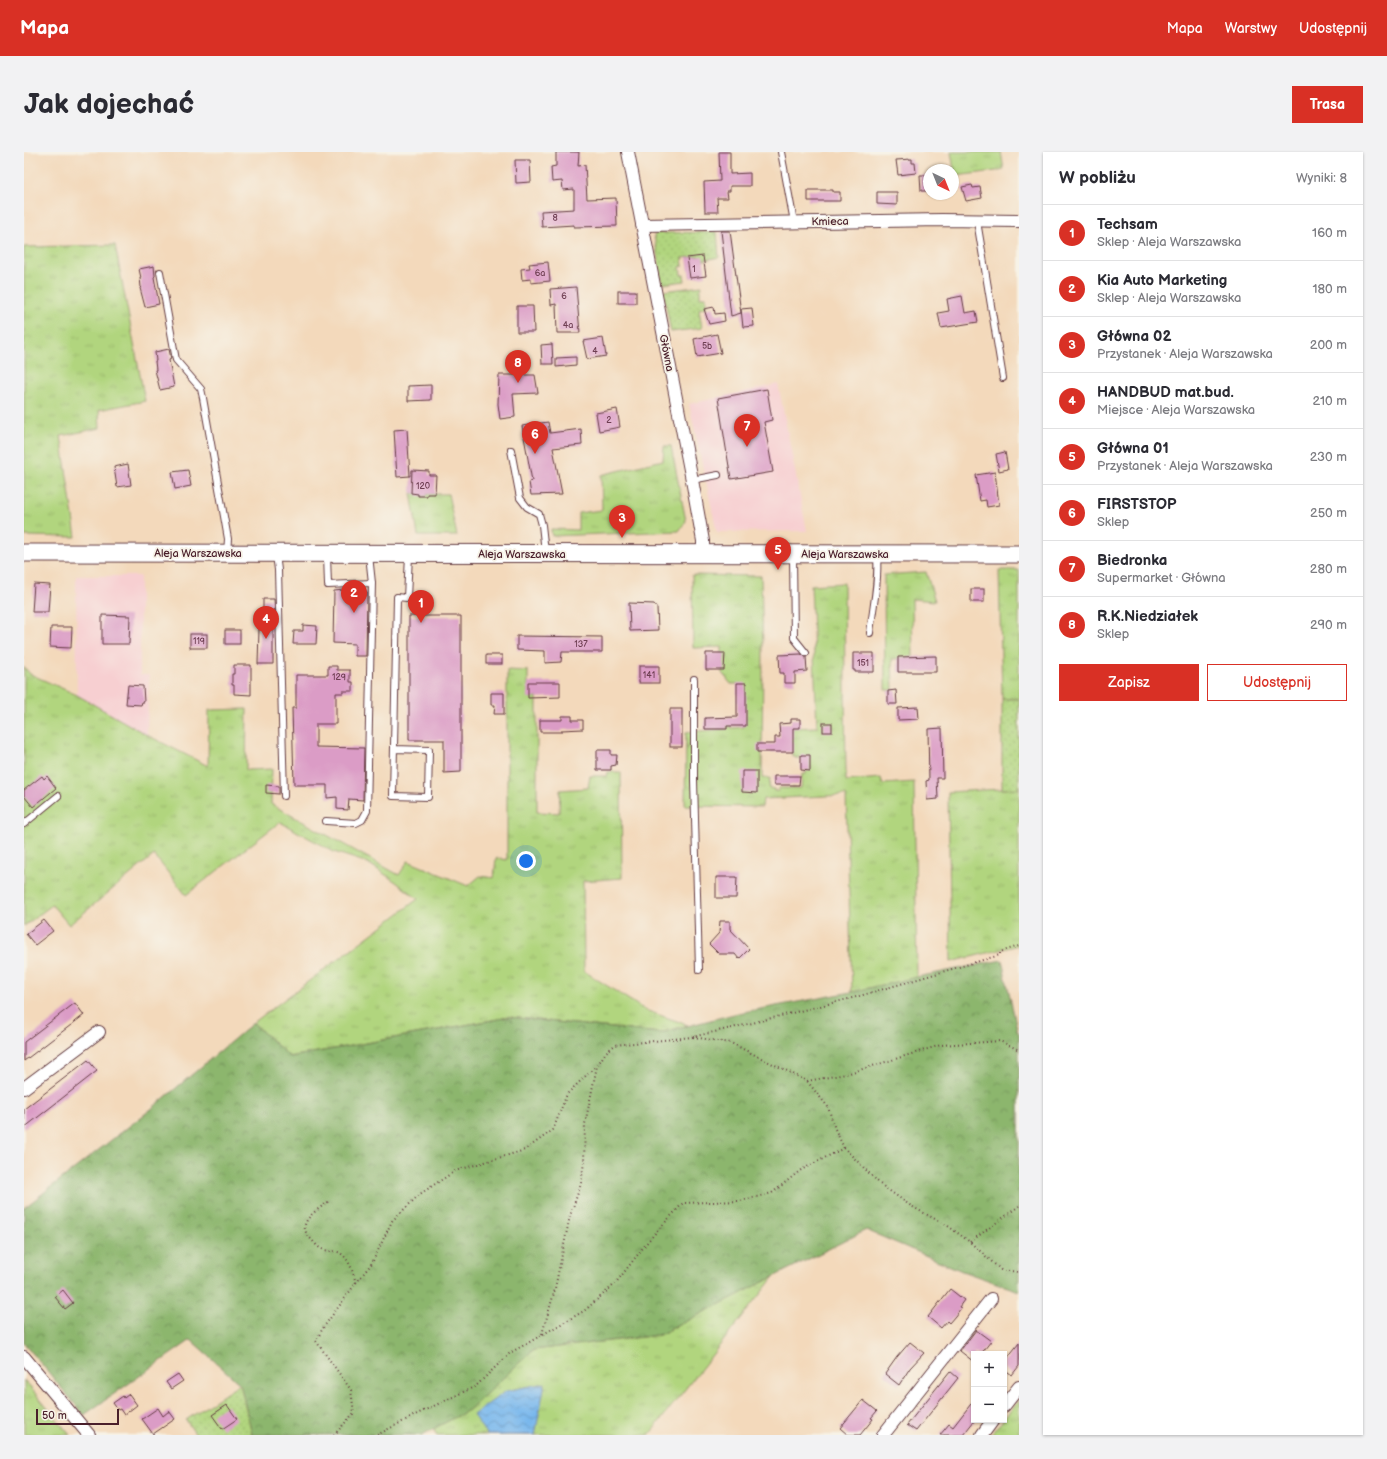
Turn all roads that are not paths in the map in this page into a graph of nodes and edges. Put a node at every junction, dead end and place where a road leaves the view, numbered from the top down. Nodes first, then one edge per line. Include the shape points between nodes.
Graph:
1 (628, 152) edge
2 (781, 152) edge
3 (977, 221) junction
4 (1019, 221) edge
5 (794, 222) junction
6 (642, 225) junction
7 (160, 272) dead end
8 (1003, 378) dead end
9 (511, 450) dead end
10 (718, 475) dead end
11 (692, 480) junction
12 (24, 553) edge
13 (877, 553) junction
14 (227, 554) junction
15 (276, 554) junction
16 (327, 554) junction
17 (369, 554) junction
18 (410, 554) junction
19 (545, 554) junction
20 (703, 554) junction
21 (793, 554) junction
22 (1019, 554) edge
23 (372, 583) junction
24 (870, 633) dead end
25 (806, 653) dead end
26 (694, 679) dead end
27 (394, 749) junction
28 (58, 796) dead end
29 (284, 796) dead end
30 (326, 821) dead end
31 (24, 824) edge
32 (699, 970) dead end
33 (99, 1032) dead end
34 (24, 1088) edge
35 (991, 1299) dead end
36 (24, 1357) edge
37 (1019, 1387) edge
38 (1007, 1402) edge
39 (991, 1423) edge
40 (89, 1435) edge
41 (883, 1435) edge
42 (982, 1435) edge

1 - 6 street, Główna
2 - 5 lane
3 - 4 street, Kmieca
3 - 5 street, Kmieca
3 - 8 lane
5 - 6 street, Kmieca
6 - 11 street, Główna
7 - 14 lane via 176,360 201,389 228,539
9 - 19 lane via 520,498 527,507 539,514
10 - 11 lane
11 - 20 street, Główna
12 - 14 street, Aleja Warszawska
13 - 21 street, Aleja Warszawska
13 - 22 street, Aleja Warszawska
13 - 24 lane via 878,572
14 - 15 street, Aleja Warszawska
15 - 16 street, Aleja Warszawska
15 - 29 lane
16 - 17 street, Aleja Warszawska
16 - 23 lane via 328,585
17 - 18 street, Aleja Warszawska
17 - 23 lane
18 - 19 street, Aleja Warszawska
18 - 27 lane via 407,598 397,597
19 - 20 street, Aleja Warszawska
20 - 21 street, Aleja Warszawska
21 - 25 lane via 794,638
23 - 30 lane via 367,811 362,820 356,823
26 - 32 lane
27 - 27 lane via 393,796 428,796 429,750
28 - 31 lane
33 - 34 street
35 - 41 street
36 - 40 street
37 - 38 street
39 - 42 street

